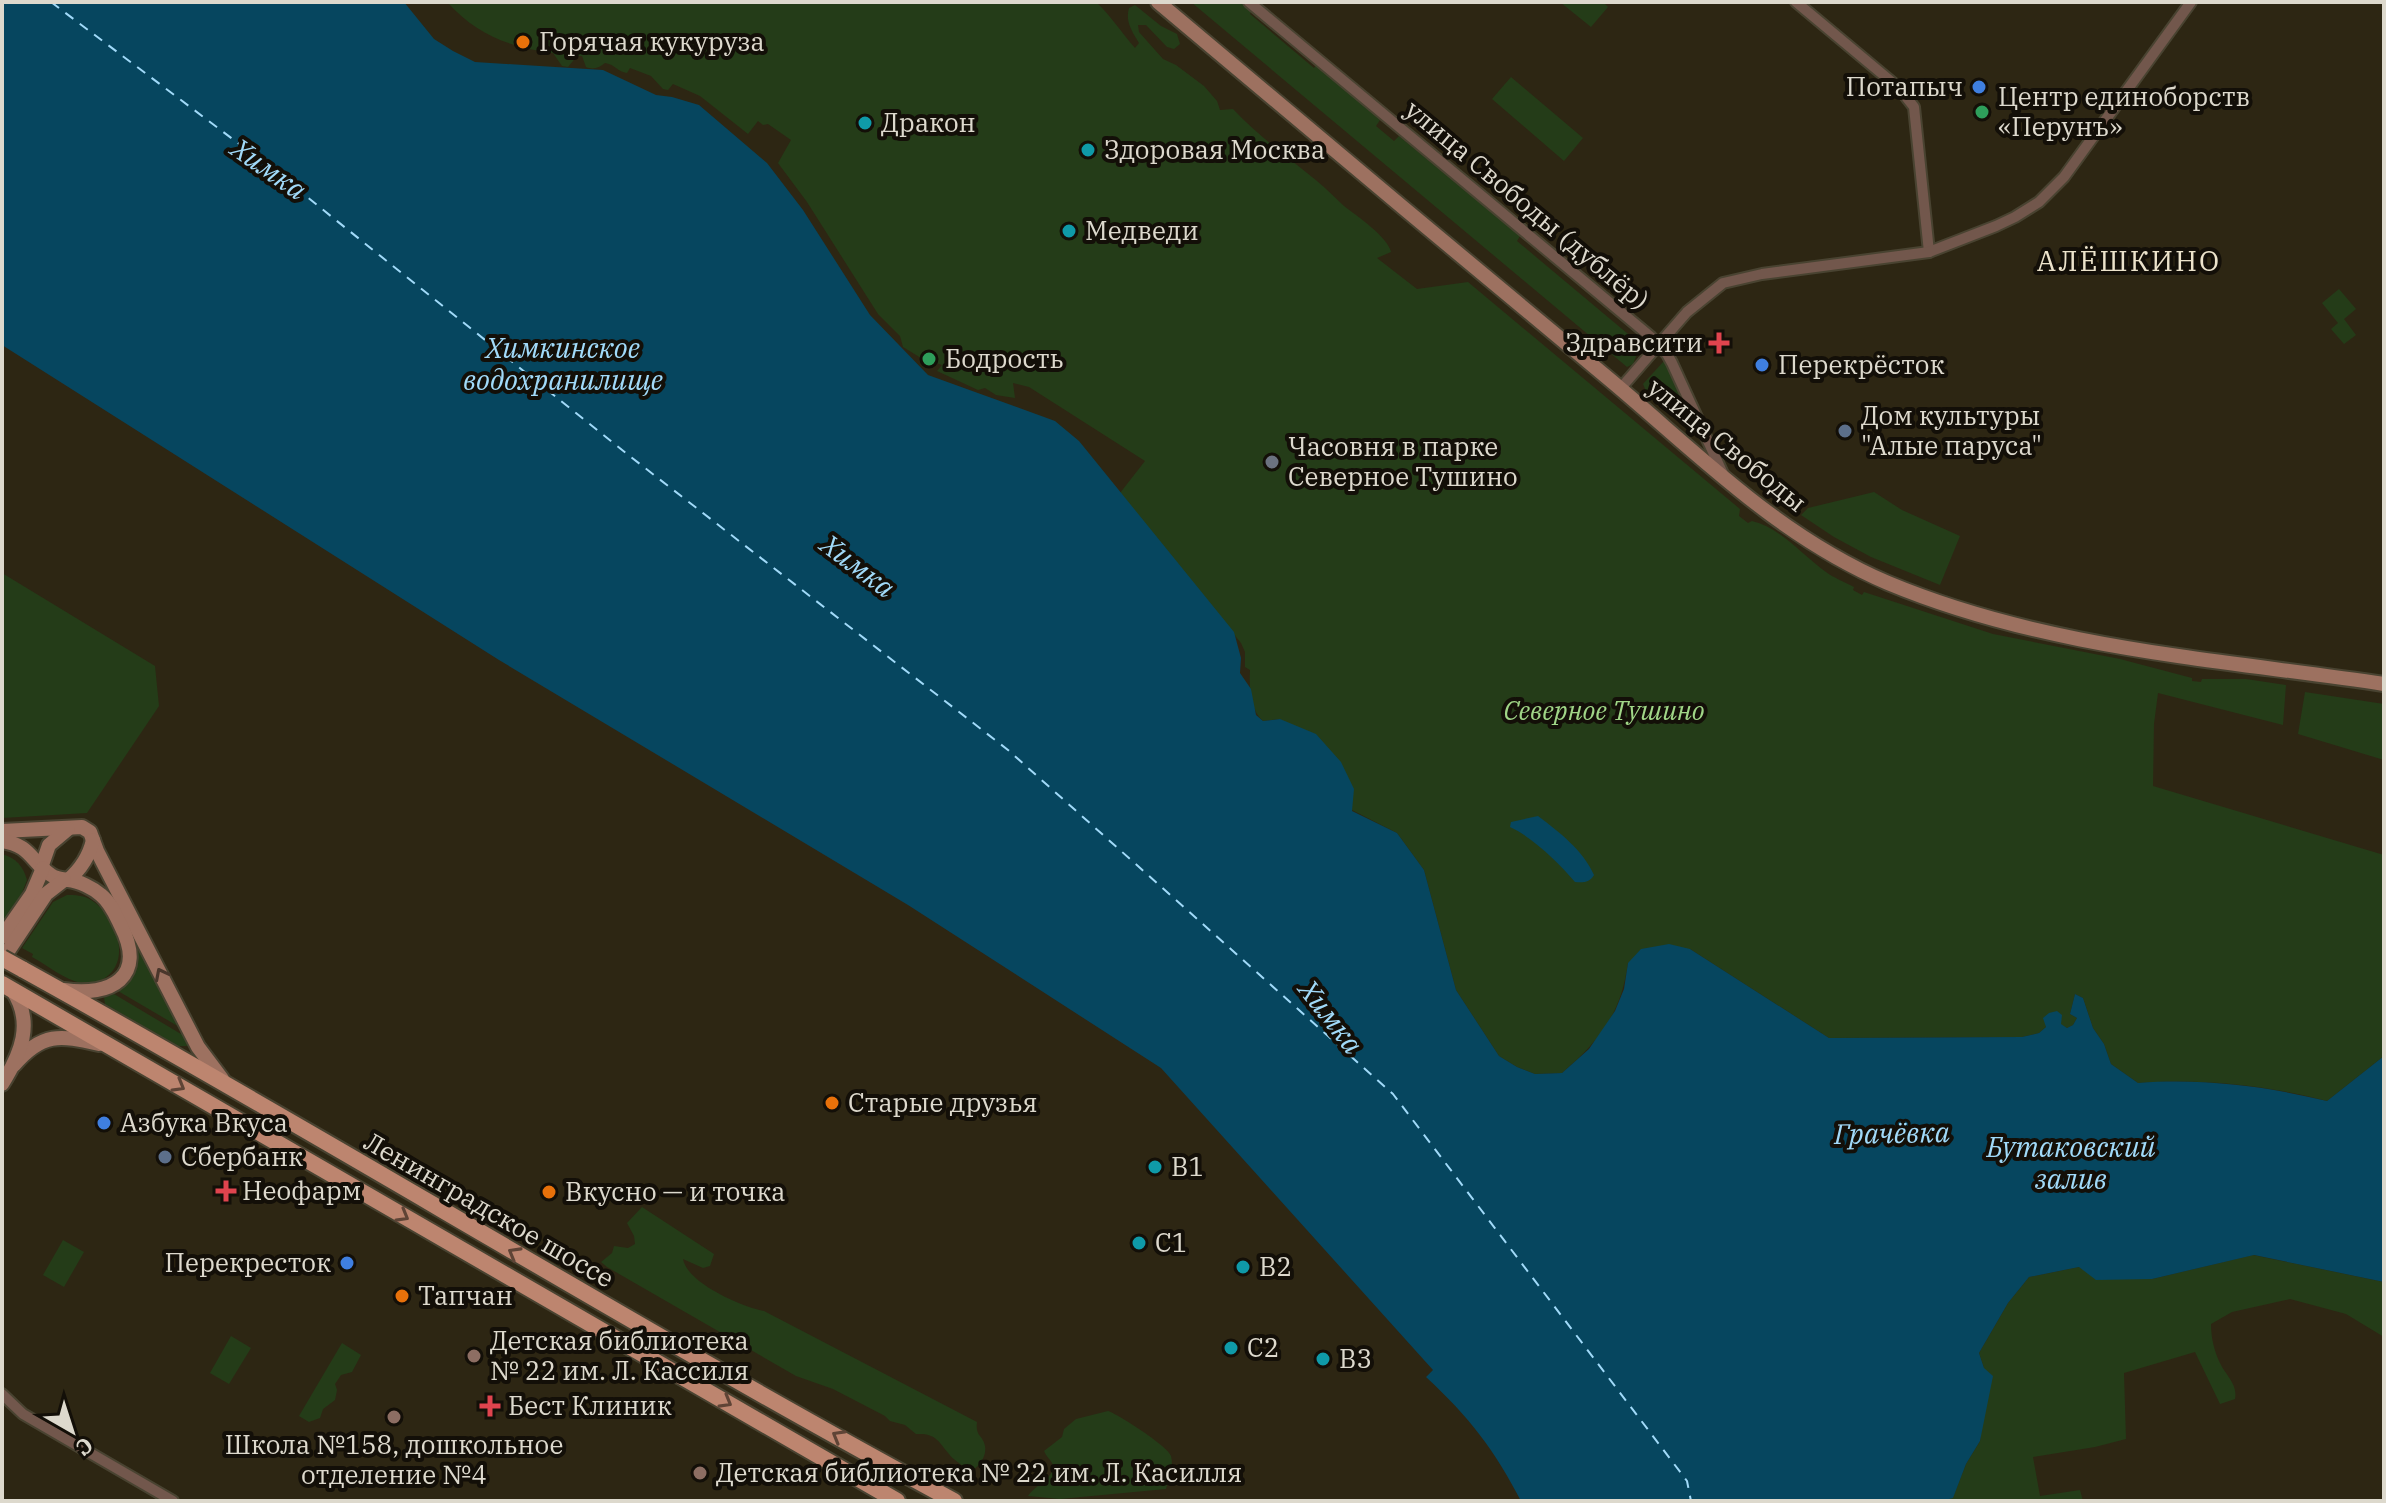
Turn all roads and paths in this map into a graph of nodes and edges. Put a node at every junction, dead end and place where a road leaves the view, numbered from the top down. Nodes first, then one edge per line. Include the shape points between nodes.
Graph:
1 (1158, 2) edge
2 (1249, 2) edge
3 (1796, 2) edge
4 (2191, 2) edge
5 (1929, 252) junction
6 (1657, 345) junction
7 (1620, 389) junction
8 (1726, 481) junction
9 (2384, 684) edge
10 (68, 829) junction
11 (2, 831) edge
12 (93, 840) junction
13 (2, 841) edge
14 (43, 867) junction
15 (66, 880) junction
16 (2, 937) edge
17 (2, 959) edge
18 (8, 988) edge
19 (57, 989) junction
20 (111, 1047) junction
21 (14, 1065) junction
22 (2, 1084) edge
23 (231, 1088) junction
24 (2, 1394) edge
25 (895, 1500) edge
26 (173, 1501) edge
27 (954, 1501) edge

1 - 7 main road, улица Свободы
2 - 6 street, улица Свободы (дублёр)
3 - 5 street via 1899,88 1914,107
4 - 5 street via 2050,192 1996,226
5 - 6 street via 1732,279 1696,304
6 - 7 street
6 - 8 street, улица Свободы (дублёр) via 1672,363
7 - 8 main road, улица Свободы
8 - 9 main road, улица Свободы via 1787,527 1861,570 1937,601 2078,640
10 - 11 main road
10 - 12 main road via 87,829
10 - 14 main road via 49,845
12 - 15 main road via 81,867
23 -> 12 main road via 198,1047
13 - 14 main road via 22,848
14 - 15 main road
14 - 16 main road via 32,894
15 - 17 main road via 46,894
15 - 19 main road via 104,897 127,937 130,956 125,973 110,988
17 - 19 main road, Ленинградское шоссе, bridge
18 - 20 main road, Ленинградское шоссе
18 - 21 main road via 18,999 24,1020
19 - 23 main road, Ленинградское шоссе
20 - 21 main road via 53,1037 32,1046
20 -> 25 main road, Ленинградское шоссе
21 - 22 main road
27 -> 23 main road, Ленинградское шоссе
24 - 26 street via 23,1414

